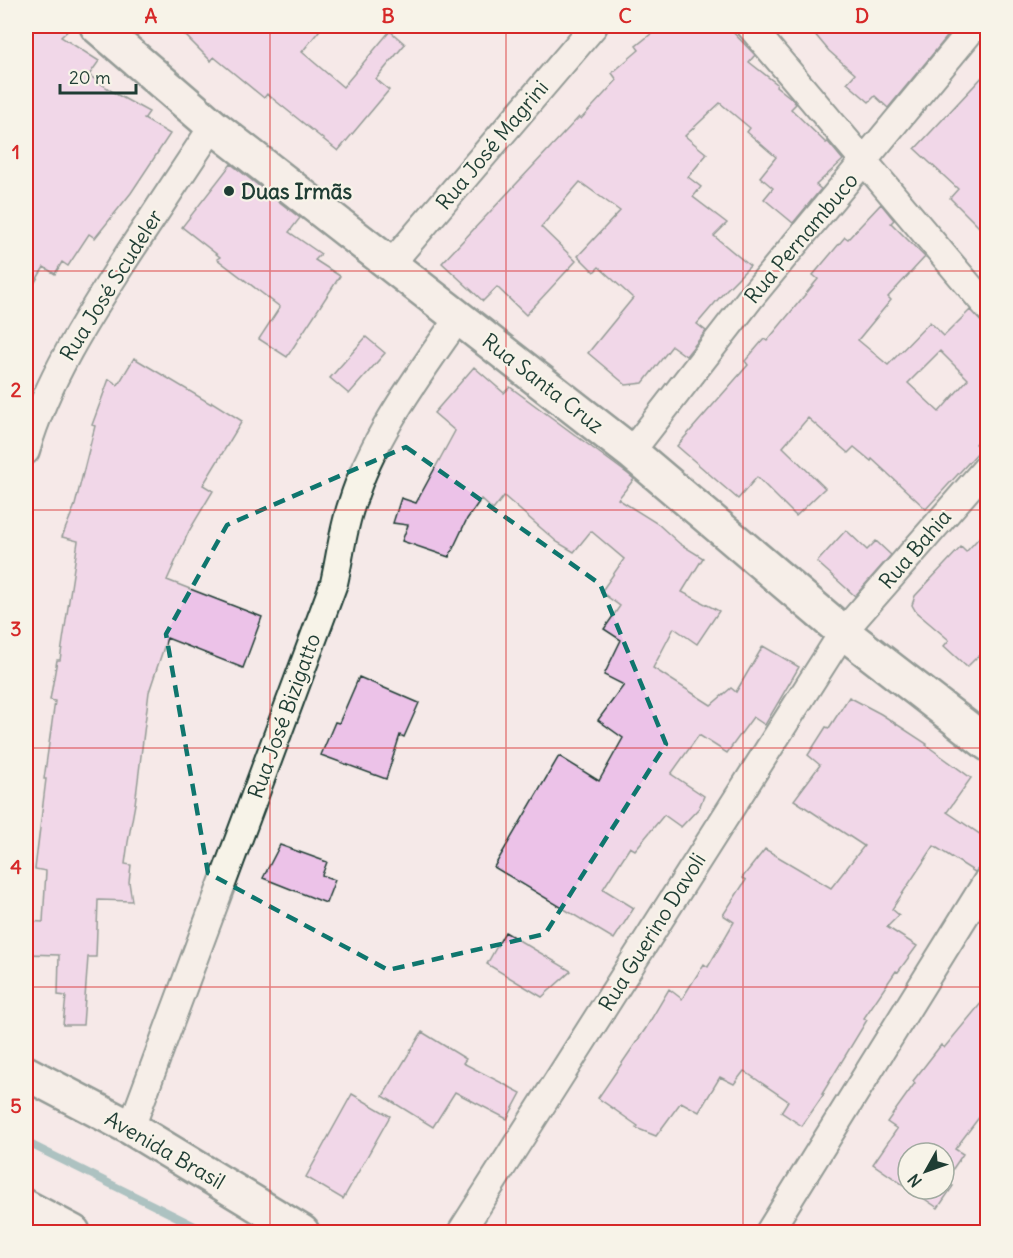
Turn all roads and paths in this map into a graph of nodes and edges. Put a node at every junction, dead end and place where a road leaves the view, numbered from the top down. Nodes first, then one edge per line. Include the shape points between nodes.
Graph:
1 (97, 26) edge
2 (594, 26) edge
3 (750, 26) edge
4 (975, 26) edge
5 (213, 126) junction
6 (864, 162) junction
7 (390, 265) junction
8 (987, 308) edge
9 (459, 317) junction
10 (26, 451) edge
11 (631, 453) junction
12 (987, 466) edge
13 (843, 632) junction
14 (987, 744) edge
15 (987, 879) edge
16 (26, 1073) edge
17 (131, 1128) junction
18 (26, 1207) edge
19 (73, 1233) edge
20 (303, 1233) edge
21 (461, 1233) edge
22 (769, 1233) edge

1 - 5 street, Rua Santa Cruz
2 - 7 street, Rua José Magrini
3 - 6 street
4 - 6 street, Rua Pernambuco
5 - 7 street, Rua Santa Cruz
5 - 10 street, Rua José Scudeler via 98,300 56,375
6 - 8 street
6 - 11 street, Rua Pernambuco via 752,296
7 - 9 street, Rua Santa Cruz
9 - 11 street, Rua Santa Cruz
9 - 17 street, Rua José Bizigatto via 405,396 373,452 351,503 334,583
11 - 13 street, Rua Santa Cruz
12 - 13 street, Rua Bahia
13 - 14 street, Rua Santa Cruz
13 - 21 street, Rua Guerino Davoli
15 - 22 street
16 - 17 street, Avenida Brasil
17 - 20 street, Avenida Brasil
18 - 19 street

